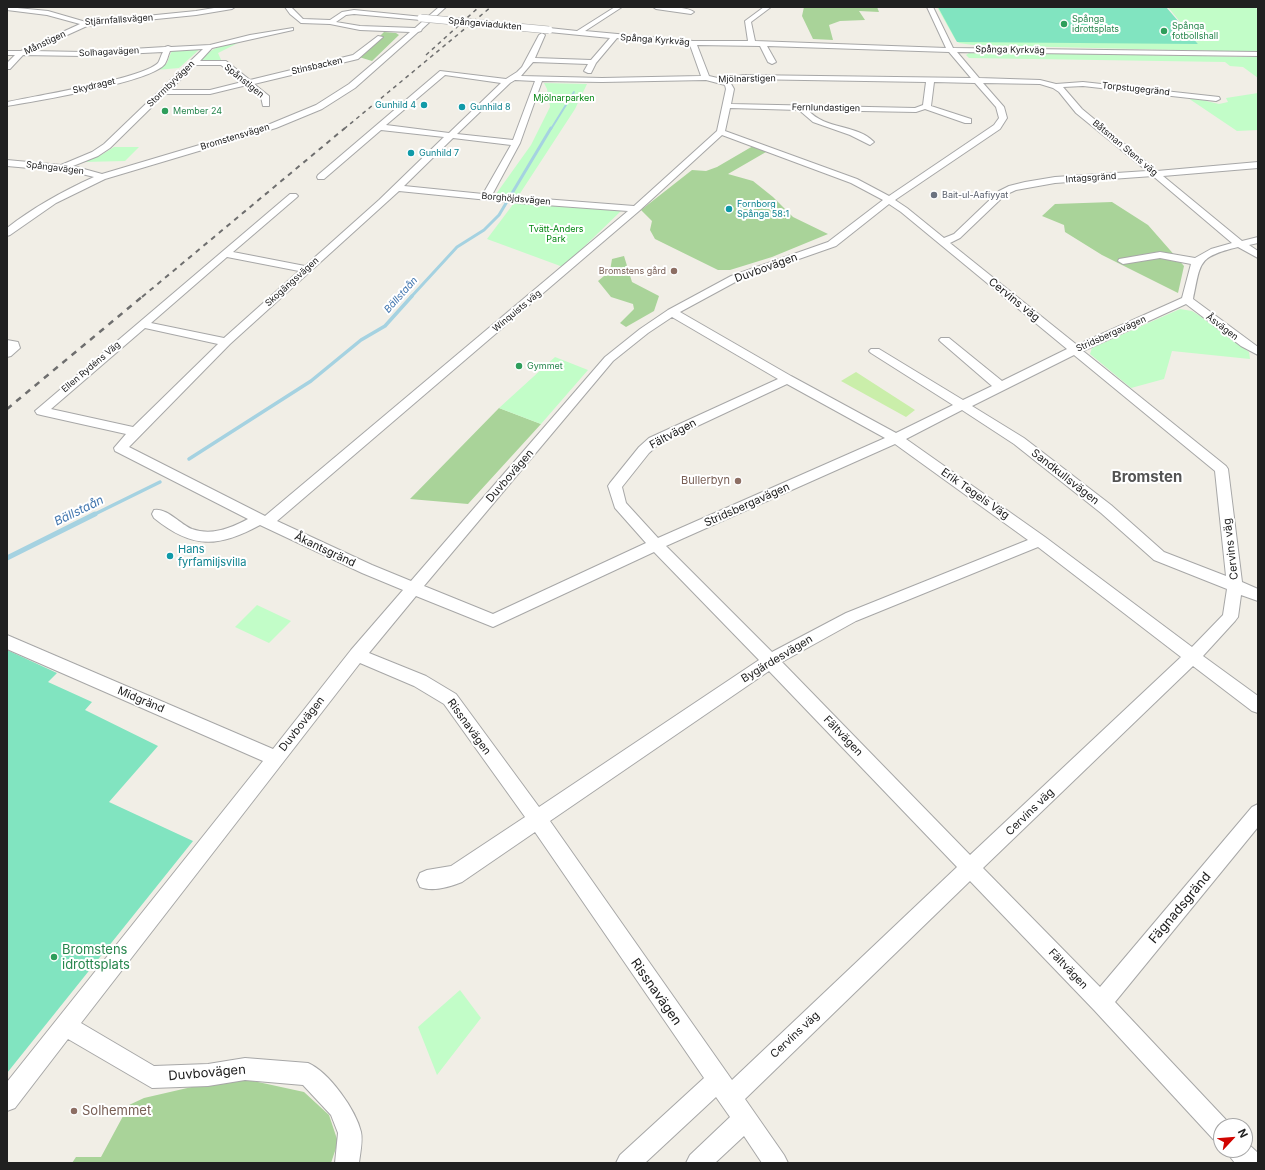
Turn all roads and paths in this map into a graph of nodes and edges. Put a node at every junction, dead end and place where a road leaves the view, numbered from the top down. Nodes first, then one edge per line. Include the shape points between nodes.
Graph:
1 (57, 7) edge
2 (232, 7) edge
3 (288, 7) edge
4 (343, 7) edge
5 (443, 7) edge
6 (619, 7) edge
7 (656, 7) edge
8 (768, 7) edge
9 (930, 7) edge
10 (7, 8) edge
11 (349, 12) junction
12 (691, 12) dead end
13 (48, 13) junction
14 (331, 22) junction
15 (86, 24) junction
16 (291, 29) dead end
17 (419, 30) junction
18 (549, 30) joint
19 (578, 33) junction
20 (542, 35) dead end
21 (380, 37) dead end
22 (614, 37) junction
23 (694, 43) junction
24 (752, 43) junction
25 (762, 43) junction
26 (210, 46) junction
27 (168, 48) junction
28 (951, 50) junction
29 (7, 53) edge
30 (20, 54) junction
31 (1258, 54) edge
32 (531, 60) junction
33 (593, 62) junction
34 (772, 62) dead end
35 (192, 63) junction
36 (7, 67) edge
37 (516, 78) junction
38 (706, 78) junction
39 (539, 79) junction
40 (584, 80) junction
41 (722, 80) junction
42 (930, 80) junction
43 (979, 80) junction
44 (507, 81) junction
45 (247, 82) junction
46 (1056, 86) junction
47 (163, 92) junction
48 (7, 96) edge
49 (1216, 99) dead end
50 (10, 104) edge
51 (266, 104) dead end
52 (726, 106) junction
53 (926, 107) junction
54 (802, 108) junction
55 (968, 121) dead end
56 (378, 128) junction
57 (721, 132) junction
58 (451, 136) junction
59 (870, 142) dead end
60 (516, 143) junction
61 (7, 163) edge
62 (18, 164) junction
63 (1258, 165) edge
64 (64, 168) junction
65 (7, 172) edge
66 (1154, 173) junction
67 (321, 176) dead end
68 (102, 177) junction
69 (397, 188) junction
70 (293, 196) dead end
71 (486, 197) junction
72 (889, 200) junction
73 (636, 209) junction
74 (7, 232) edge
75 (1258, 240) edge
76 (944, 242) junction
77 (1240, 244) junction
78 (225, 254) junction
79 (1258, 255) edge
80 (1123, 261) dead end
81 (1198, 262) junction
82 (306, 269) junction
83 (1187, 300) junction
84 (672, 312) junction
85 (142, 324) junction
86 (945, 340) dead end
87 (226, 342) junction
88 (7, 343) edge
89 (1076, 350) junction
90 (875, 351) dead end
91 (1258, 352) edge
92 (7, 354) edge
93 (787, 379) junction
94 (1001, 387) junction
95 (964, 406) junction
96 (136, 432) junction
97 (896, 438) junction
98 (159, 514) dead end
99 (263, 521) junction
100 (1040, 541) junction
101 (656, 545) junction
102 (1235, 586) junction
103 (412, 589) junction
104 (1258, 595) edge
105 (493, 621) joint
106 (7, 642) edge
107 (357, 655) junction
108 (1192, 657) junction
109 (770, 661) junction
110 (1258, 706) edge
111 (274, 758) junction
112 (1258, 813) edge
113 (536, 819) junction
114 (971, 868) junction
115 (427, 880) dead end
116 (1101, 1003) junction
117 (65, 1025) junction
118 (724, 1089) junction
119 (7, 1100) edge
120 (745, 1119) junction
121 (1213, 1122) edge
122 (347, 1163) edge
123 (628, 1163) edge
124 (698, 1163) edge
125 (776, 1163) edge

1 - 13 street
2 - 15 street, Stjärnfallsvägen
3 - 14 street via 301,22
4 - 11 street
5 - 17 street, Bromstensvägen
6 - 19 street
7 - 12 street
8 - 24 street via 748,21
9 - 28 street, Duvbovägen
10 - 13 street, Stjärnfallsvägen
11 - 14 street
11 - 18 street, Spångaviadukten, bridge
13 - 15 street, Stjärnfallsvägen
14 - 17 street via 341,26
15 - 30 street, Månstigen
16 - 26 street
17 - 68 street, Bromstensvägen via 352,86 307,113 253,132
18 - 19 street, Spånga Kyrkväg
19 - 22 street, Spånga Kyrkväg
20 - 32 street
21 - 45 street, Stinsbacken via 355,57
22 - 23 street, Spånga Kyrkväg
22 - 33 street
23 - 24 street, Spånga Kyrkväg
23 - 38 street
24 - 25 street, Spånga Kyrkväg
25 - 28 street, Spånga Kyrkväg
25 - 34 street
26 - 27 street, Solhagavägen
26 - 35 street, Stormbyvägen
27 - 30 street, Solhagavägen via 82,54
27 - 50 street, Skydraget via 161,64 140,75
28 - 31 street, Spånga Kyrkväg
28 - 43 street, Duvbovägen
29 - 30 street, Solhagavägen
30 - 36 street, Månstigen
32 - 33 street
32 - 37 street
33 - 40 street
35 - 45 street, Spånstigen via 223,63
35 - 47 street, Stormbyvägen
37 - 39 street, Mjölnarstigen
37 - 44 street, Skogängsvägen
38 - 40 street, Mjölnarstigen
38 - 41 street, Mjölnarstigen
39 - 40 street, Mjölnarstigen
39 - 60 street
41 - 42 street, Mjölnarstigen via 744,77
41 - 52 street via 730,89
42 - 43 street, Mjölnarstigen
42 - 53 street
43 - 46 street via 1029,81
43 - 72 street, Duvbovägen via 1000,107 1004,118 997,127
44 - 56 street, Skogängsvägen via 443,73
44 - 58 street, Skogängsvägen
45 - 47 street, Stinsbacken via 210,92
45 - 51 street, Spånstigen via 265,96
46 - 49 street, Torpstugegränd via 1083,84
46 - 66 street, Båtsman Stens väg via 1079,111
47 - 64 street, Stormbyvägen via 102,150
48 - 50 street
52 - 54 street, Fernlundastigen
52 - 57 street
53 - 54 street, Fernlundastigen via 916,110
53 - 55 street, Fernlundastigen
54 - 59 street via 807,116
56 - 58 street
56 - 67 street, Skogängsvägen
57 - 72 street, Cervins väg via 854,180
57 - 73 street, Winquists väg
58 - 60 street
58 - 69 street, Skogängsvägen
60 - 71 street
61 - 62 street, Spångavägen
62 - 64 street, Spångavägen
62 - 65 street
63 - 66 street, Intagsgränd
64 - 68 street, Spångavägen
66 - 76 street, Intagsgränd via 1038,182 1006,190 957,236
66 - 77 street, Båtsman Stens väg
68 - 74 street, Bromstensvägen via 52,201
69 - 71 street, Borghöjdsvägen
69 - 82 street, Skogängsvägen
70 - 78 street, Ellen Rydéns Väg
71 - 73 street, Borghöjdsvägen
72 - 76 street, Cervins väg
72 - 84 street, Duvbovägen via 832,244 735,278
73 - 99 street, Winquists väg
75 - 77 street
76 - 89 street, Cervins väg
77 - 79 street, Båtsman Stens väg
77 - 81 street via 1203,256
78 - 82 street
78 - 85 street, Ellen Rydéns Väg
80 - 81 street via 1160,255
81 - 83 street
82 - 87 street, Skogängsvägen
83 - 89 street, Stridsbergavägen
83 - 91 street, Åsvägen
84 - 93 street, Erik Tegels Väg
84 - 103 street, Duvbovägen via 609,359
85 - 87 street
85 - 96 street, Ellen Rydéns Väg via 41,411
86 - 94 street
87 - 96 street, Skogängsvägen
88 - 92 street via 14,344 14,348
89 - 94 street, Stridsbergavägen
89 - 102 street, Cervins väg via 1222,468
90 - 95 street, Sandkullsvägen
93 - 97 street, Erik Tegels Väg
93 - 101 street, Fältvägen via 654,442 644,450 615,486 620,505
94 - 95 street, Stridsbergavägen
95 - 97 street, Stridsbergavägen
95 - 102 street, Sandkullsvägen via 1019,441 1106,509 1159,556
96 - 99 street, Skogängsvägen via 120,448
97 - 100 street, Erik Tegels Väg
97 - 101 street, Stridsbergavägen
98 - 99 street via 177,529 195,536 226,535
99 - 103 street, Åkantsgränd
100 - 108 street, Erik Tegels Väg
100 - 109 street, Bygärdesvägen via 851,617
101 - 105 street, Stridsbergavägen
101 - 109 street, Fältvägen
102 - 104 street, Sandkullsvägen
102 - 108 street, Cervins väg via 1230,617
103 - 105 street, Åkantsgränd
103 - 107 street, Duvbovägen
106 - 111 street, Midgränd
107 - 111 street, Duvbovägen
107 - 113 street, Rissnavägen via 420,681 450,699
108 - 110 street, Erik Tegels Väg
108 - 114 street, Cervins väg
109 - 113 street, Bygärdesvägen
109 - 114 street, Fältvägen
111 - 117 street, Duvbovägen
112 - 116 street, Fägnadsgränd
113 - 115 street via 455,875
113 - 118 street, Rissnavägen
114 - 116 street, Fältvägen
114 - 118 street, Cervins väg via 754,1073
116 - 121 street, Fältvägen
117 - 119 street, Duvbovägen
117 - 122 street, Duvbovägen via 152,1077 208,1075 245,1069 308,1074 339,1107 350,1133
118 - 120 street, Rissnavägen
118 - 123 street, Cervins väg
120 - 124 street
120 - 125 street, Rissnavägen

